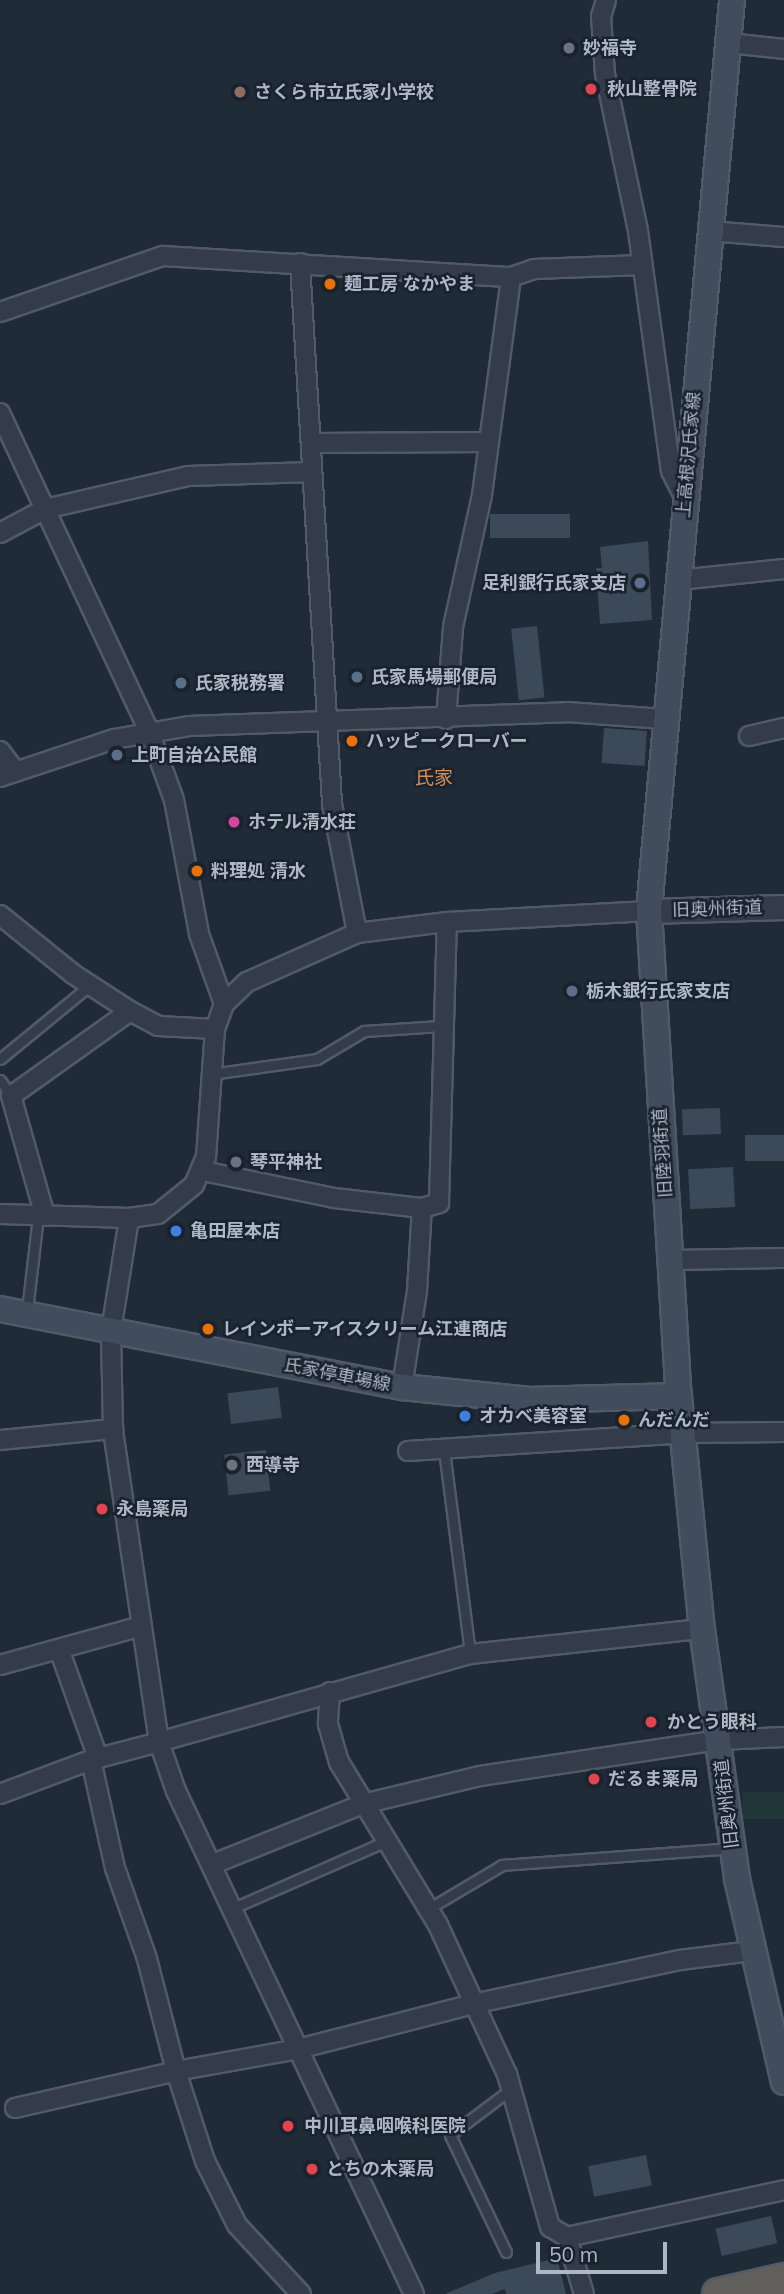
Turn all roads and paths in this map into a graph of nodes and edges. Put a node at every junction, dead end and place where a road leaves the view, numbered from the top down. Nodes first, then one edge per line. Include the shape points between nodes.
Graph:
1 (606, 0) edge
2 (732, 0) edge
3 (728, 43) junction
4 (784, 49) edge
5 (709, 231) junction
6 (784, 237) edge
7 (300, 263) junction
8 (642, 265) junction
9 (512, 276) junction
10 (0, 312) edge
11 (0, 412) edge
12 (487, 442) junction
13 (310, 443) junction
14 (312, 472) junction
15 (685, 499) junction
16 (45, 509) junction
17 (0, 533) edge
18 (784, 569) edge
19 (678, 580) junction
20 (446, 719) junction
21 (664, 719) junction
22 (326, 723) junction
23 (784, 728) edge
24 (149, 731) junction
25 (749, 736) dead end
26 (0, 751) edge
27 (8, 775) edge
28 (784, 907) edge
29 (649, 911) junction
30 (0, 915) edge
31 (447, 922) junction
32 (357, 933) junction
33 (90, 985) junction
34 (224, 1004) junction
35 (130, 1011) junction
36 (441, 1026) junction
37 (215, 1030) junction
38 (0, 1059) edge
39 (211, 1074) junction
40 (0, 1080) edge
41 (11, 1096) junction
42 (203, 1171) junction
43 (422, 1208) junction
44 (0, 1214) edge
45 (42, 1216) junction
46 (129, 1218) junction
47 (784, 1258) edge
48 (670, 1260) junction
49 (0, 1309) edge
50 (27, 1315) junction
51 (111, 1331) junction
52 (402, 1387) junction
53 (679, 1396) junction
54 (113, 1429) junction
55 (784, 1432) edge
56 (683, 1433) junction
57 (0, 1440) edge
58 (444, 1450) junction
59 (408, 1451) dead end
60 (142, 1626) junction
61 (702, 1629) junction
62 (60, 1649) junction
63 (470, 1654) junction
64 (0, 1665) edge
65 (330, 1692) junction
66 (784, 1737) edge
67 (719, 1740) junction
68 (159, 1742) junction
69 (94, 1759) junction
70 (0, 1794) edge
71 (363, 1804) junction
72 (386, 1840) junction
73 (732, 1848) junction
74 (213, 1864) junction
75 (233, 1908) junction
76 (428, 1909) junction
77 (751, 1951) junction
78 (473, 2004) junction
79 (298, 2049) junction
80 (176, 2071) junction
81 (784, 2082) edge
82 (511, 2089) junction
83 (15, 2108) dead end
84 (784, 2190) edge
85 (567, 2237) junction
86 (506, 2252) dead end
87 (784, 2278) edge
88 (301, 2294) edge
89 (414, 2294) edge
90 (584, 2294) edge
91 (718, 2294) edge

1 - 8 street via 601,16 605,74
2 - 3 main road, 上高根沢氏家線
3 - 4 street
3 - 5 main road, 上高根沢氏家線
5 - 6 street
5 - 15 main road, 上高根沢氏家線
7 - 9 street
7 - 10 street via 163,256
7 - 13 street
8 - 9 street via 534,269
8 - 15 street via 661,421 671,471
9 - 12 street
11 - 16 street
12 - 13 street
12 - 20 street via 482,495 453,627
13 - 14 street
14 - 16 street via 188,475
14 - 22 street
15 - 19 main road, 上高根沢氏家線
16 - 17 street
16 - 24 street
18 - 19 street
19 - 21 main road, 上高根沢氏家線
20 - 21 street via 567,712
20 - 22 street
21 - 29 main road, 上高根沢氏家線
22 - 24 street
22 - 32 street via 332,804
23 - 25 street
24 - 27 street
24 - 34 street via 174,800 199,933
26 - 27 street
28 - 29 street, 旧奥州街道
29 - 31 street
29 - 48 main road, 旧陸羽街道
30 - 33 street
31 - 32 street
31 - 36 street
32 - 34 street via 247,982
33 - 35 street
33 - 38 lane
34 - 37 street
35 - 37 street via 158,1026
35 - 41 street
36 - 39 lane via 363,1031 317,1059
36 - 43 street via 439,1203
37 - 39 street
39 - 42 street
40 - 41 lane
41 - 45 street
42 - 43 street via 334,1198
42 - 46 street via 194,1185 158,1214
43 - 52 street via 417,1290
44 - 45 street
45 - 46 street
45 - 50 lane
46 - 51 street
47 - 48 street
48 - 53 main road, 旧陸羽街道
49 - 50 main road, 氏家停車場線
50 - 51 main road, 氏家停車場線
51 - 52 main road, 氏家停車場線
51 - 54 street
52 - 53 main road, 氏家停車場線 via 530,1400
53 - 56 main road, 旧奥州街道
54 - 57 street
54 - 60 street
55 - 56 street
56 - 58 street
56 - 61 main road, 旧奥州街道
58 - 59 street
58 - 63 lane
60 - 62 street
60 - 68 street
61 - 63 street
61 - 67 main road, 旧奥州街道
62 - 64 street
62 - 69 street
63 - 65 street
65 - 68 street
65 - 71 street via 328,1724 339,1762
66 - 67 street
67 - 71 street via 480,1776
67 - 73 main road, 旧奥州街道
68 - 69 street
68 - 74 street via 176,1791
69 - 70 street
69 - 80 street via 115,1868 147,1959
71 - 72 street
71 - 74 street
72 - 75 lane
72 - 76 street
73 - 76 lane via 502,1865
73 - 77 main road, 旧奥州街道
74 - 75 street
75 - 79 street
76 - 78 street
77 - 78 street via 680,1960
77 - 81 main road, 旧奥州街道
78 - 79 street
78 - 82 street
79 - 80 street
79 - 89 street
80 - 83 street
80 - 88 street via 205,2161 237,2225
82 - 85 street via 551,2227
82 - 86 lane via 450,2134
84 - 85 street
85 - 90 street
87 - 91 highway

